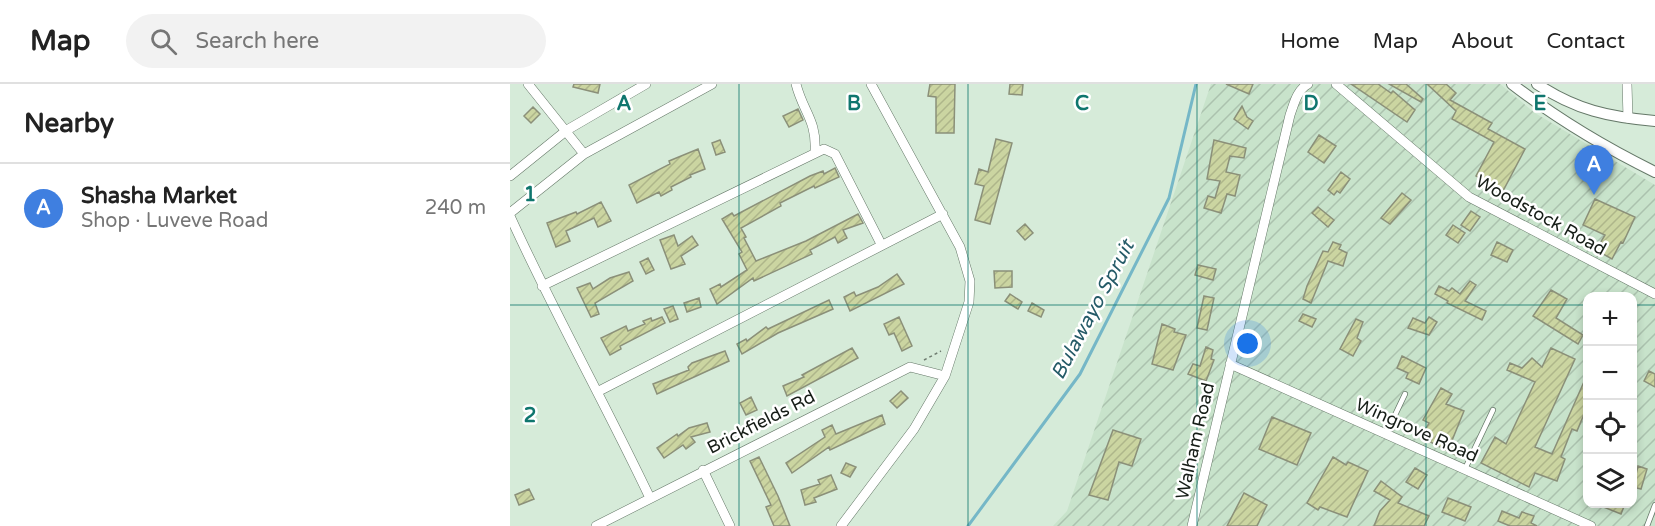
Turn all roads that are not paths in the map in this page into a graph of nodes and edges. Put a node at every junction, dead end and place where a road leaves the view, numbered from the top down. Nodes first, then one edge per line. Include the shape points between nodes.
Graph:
1 (528, 84) edge
2 (646, 84) edge
3 (712, 84) edge
4 (796, 84) edge
5 (871, 84) edge
6 (1308, 84) edge
7 (1336, 84) edge
8 (1512, 84) edge
9 (1537, 84) edge
10 (1628, 84) edge
11 (1628, 118) junction
12 (1655, 121) edge
13 (567, 130) junction
14 (815, 152) junction
15 (584, 154) junction
16 (1655, 172) edge
17 (510, 176) edge
18 (510, 214) edge
19 (944, 214) junction
20 (881, 244) junction
21 (542, 286) junction
22 (1655, 294) edge
23 (1230, 364) junction
24 (945, 376) junction
25 (599, 392) junction
26 (1405, 394) dead end
27 (1493, 410) dead end
28 (1386, 434) junction
29 (703, 470) junction
30 (1465, 470) junction
31 (650, 498) junction
32 (1655, 506) edge
33 (596, 526) edge
34 (730, 526) edge
35 (841, 526) edge
36 (1192, 526) edge
37 (1591, 526) edge
38 (1647, 526) edge

1 - 13 street
2 - 13 street
3 - 15 street
4 - 14 street via 813,122
5 - 19 street
6 - 23 street via 1290,115
7 - 22 street, Woodstock Road via 1469,197
8 - 16 street via 1621,156
9 - 11 street via 1574,106
10 - 11 street
11 - 12 street
13 - 15 street
13 - 17 street
14 - 20 street via 824,148 835,154
14 - 21 street
15 - 18 street
18 - 21 street
19 - 20 street
19 - 24 street via 970,281 969,302
20 - 25 street
21 - 25 street
23 - 28 street, Wingrove Road
23 - 36 street, Walham Road
24 - 29 street, Brickfields Rd via 910,367
24 - 35 street via 914,429
25 - 31 street
26 - 28 lane
27 - 30 lane
28 - 30 street, Wingrove Road
29 - 31 street, Brickfields Rd
29 - 34 street
30 - 37 street, Wingrove Road
31 - 33 street, Brickfields Rd
32 - 38 lane

